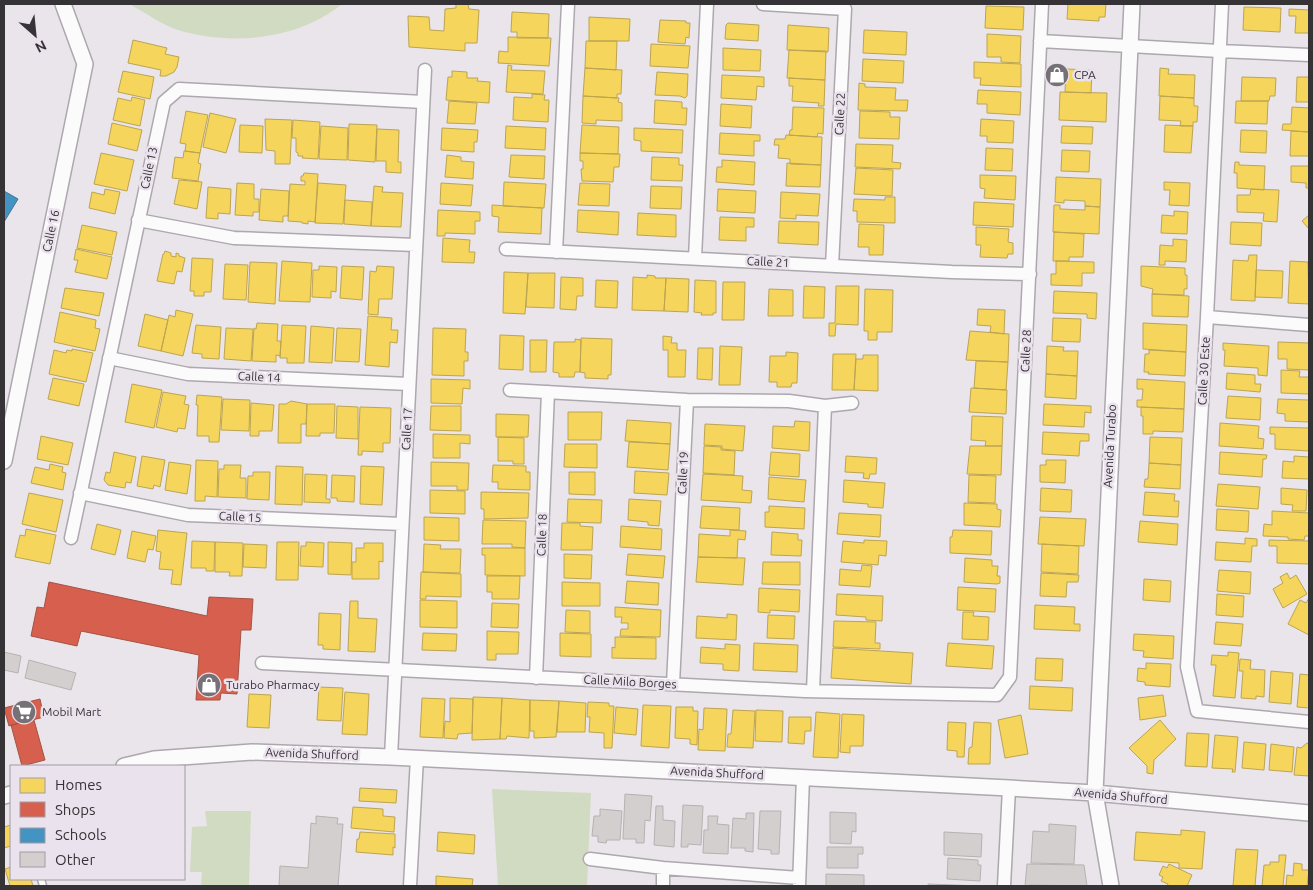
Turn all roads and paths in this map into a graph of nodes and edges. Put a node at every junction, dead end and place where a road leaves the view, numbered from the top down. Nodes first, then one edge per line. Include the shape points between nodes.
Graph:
1 (63, 4) edge
2 (568, 4) edge
3 (707, 4) edge
4 (764, 4) edge
5 (1042, 4) edge
6 (1132, 4) edge
7 (1222, 4) edge
8 (1040, 41) junction
9 (1130, 46) junction
10 (1219, 52) junction
11 (1309, 55) edge
12 (425, 70) dead end
13 (423, 102) junction
14 (138, 220) junction
15 (416, 245) junction
16 (506, 249) dead end
17 (556, 252) junction
18 (695, 258) junction
19 (832, 266) junction
20 (1030, 274) junction
21 (1207, 317) junction
22 (1309, 324) edge
23 (110, 358) junction
24 (410, 384) junction
25 (510, 390) dead end
26 (548, 392) junction
27 (687, 400) junction
28 (852, 403) dead end
29 (825, 406) junction
30 (4, 461) edge
31 (80, 493) junction
32 (402, 524) junction
33 (70, 538) dead end
34 (262, 663) dead end
35 (395, 670) junction
36 (536, 678) junction
37 (673, 684) junction
38 (813, 691) junction
39 (997, 695) joint
40 (1309, 722) edge
41 (391, 757) junction
42 (417, 758) junction
43 (128, 765) edge
44 (803, 777) junction
45 (1009, 788) junction
46 (1094, 794) junction
47 (1309, 813) edge
48 (590, 859) dead end
49 (663, 868) junction
50 (799, 882) edge
51 (410, 886) edge
52 (663, 886) edge
53 (1004, 886) edge
54 (1111, 886) edge

1 - 30 street, Calle 16 via 85,64
2 - 17 street
3 - 18 street
4 - 19 street, Calle 22 via 845,9
5 - 8 street, Calle 28
6 - 9 street, Avenida Turabo
7 - 10 street, Calle 30 Este
8 - 9 street
8 - 20 street, Calle 28
9 - 10 street
9 - 46 street, Avenida Turabo
10 - 11 street
10 - 21 street, Calle 30 Este
12 - 13 street, Calle 17
13 - 14 street, Calle 13 via 179,89 164,102
13 - 15 street, Calle 17
14 - 15 street via 234,238
14 - 23 street, Calle 13
15 - 24 street, Calle 17
16 - 17 street, Calle 21
17 - 18 street, Calle 21
18 - 19 street, Calle 21
19 - 20 street, Calle 21
20 - 39 street, Calle 28 via 1010,677
21 - 22 street
21 - 40 street, Calle 30 Este via 1187,667 1197,711
23 - 24 street, Calle 14 via 188,374
23 - 31 street, Calle 13
24 - 32 street, Calle 17
25 - 26 street
26 - 27 street
26 - 36 street, Calle 18
27 - 29 street via 789,401
27 - 37 street, Calle 19
28 - 29 street
29 - 38 street
31 - 32 street, Calle 15 via 188,515
31 - 33 street, Calle 13
32 - 35 street, Calle 17
34 - 35 street, Calle Milo Borges
35 - 36 street, Calle Milo Borges
35 - 41 street, Calle 17
36 - 37 street, Calle Milo Borges
37 - 38 street, Calle Milo Borges
38 - 39 street, Calle Milo Borges
41 - 42 street, Avenida Shufford
41 - 43 street, Avenida Shufford via 252,752 154,759
42 - 44 street, Avenida Shufford
42 - 51 street
44 - 45 street, Avenida Shufford
44 - 50 street
45 - 46 street, Avenida Shufford
45 - 53 street
46 - 47 street, Avenida Shufford
46 - 54 street, Avenida Turabo
48 - 49 street
49 - 50 street
49 - 52 street

